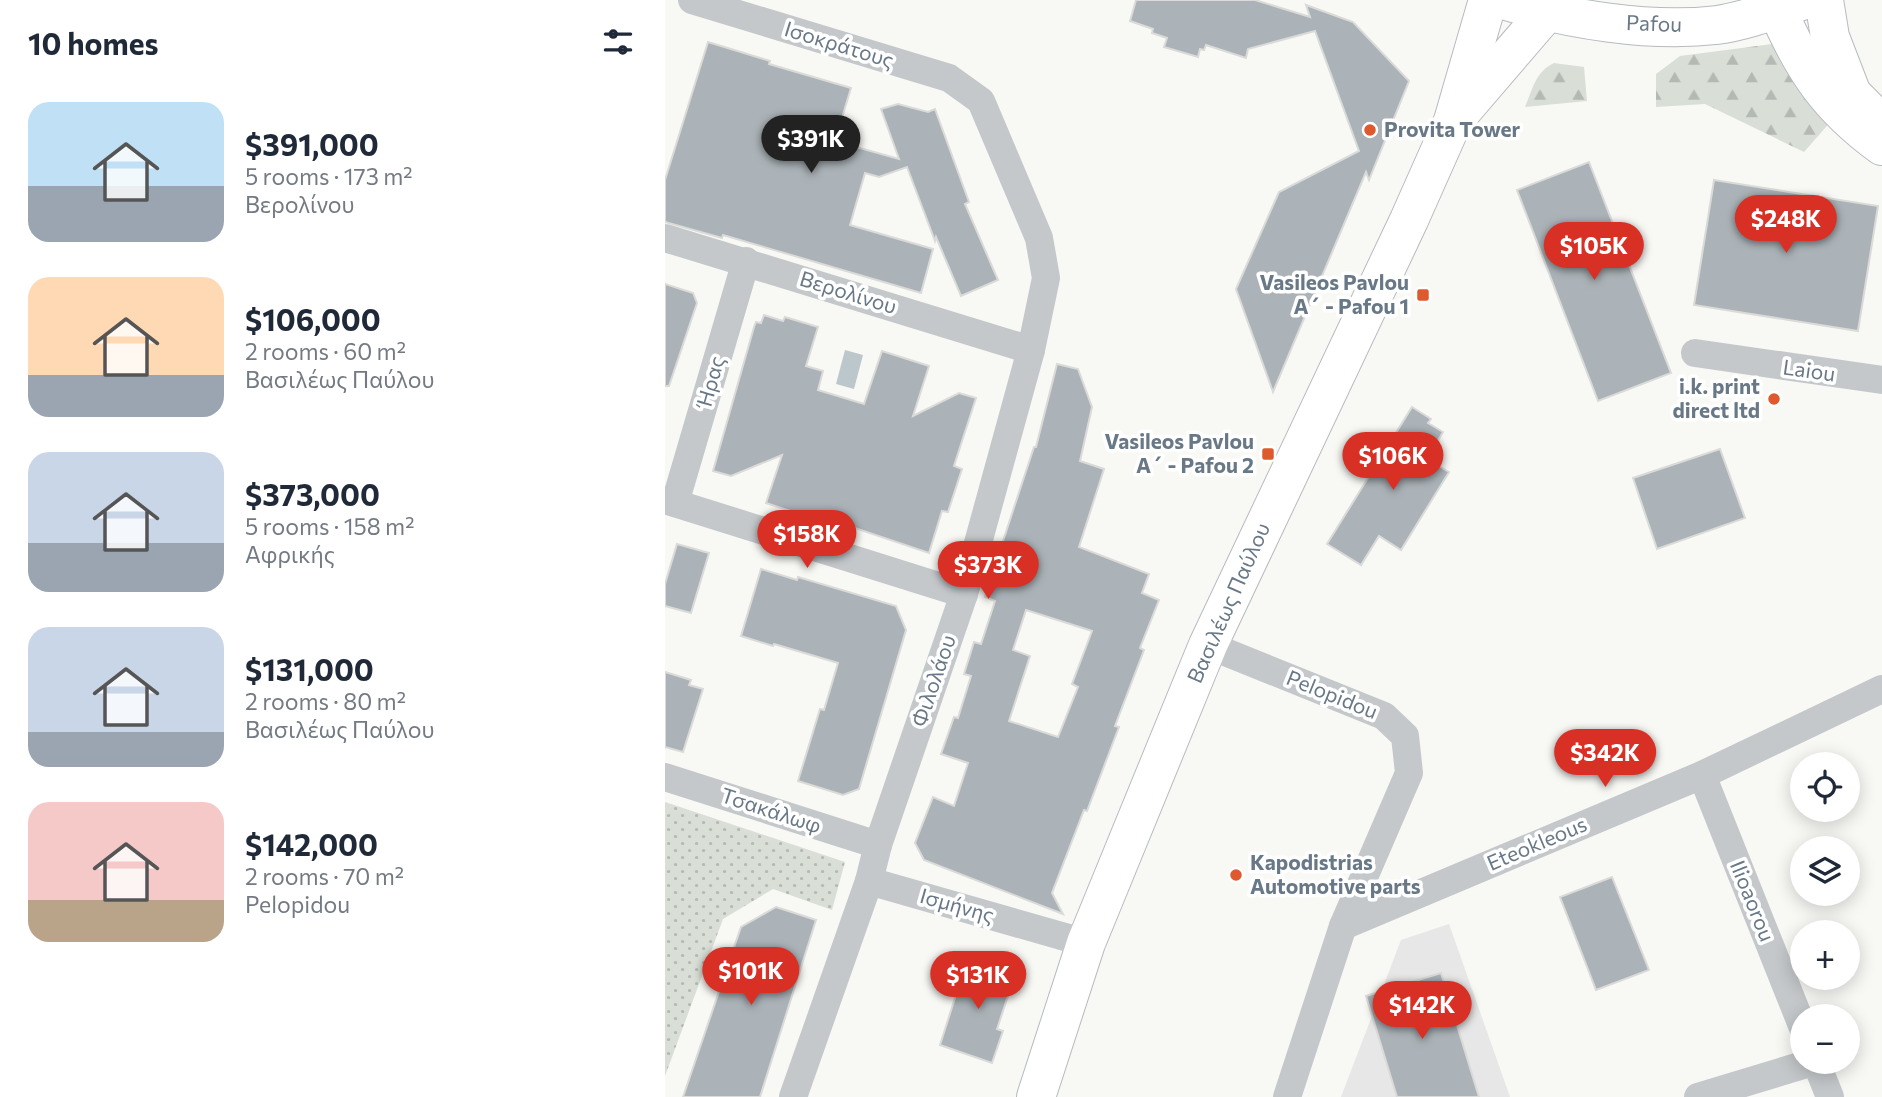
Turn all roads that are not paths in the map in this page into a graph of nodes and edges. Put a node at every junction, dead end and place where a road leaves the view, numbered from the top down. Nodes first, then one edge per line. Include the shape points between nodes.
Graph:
1 (692, 0) edge
2 (1487, 0) edge
3 (1503, 0) edge
4 (1824, 0) edge
5 (1791, 4) edge
6 (1546, 13) junction
7 (981, 100) joint
8 (1453, 121) junction
9 (1882, 122) edge
10 (1882, 146) edge
11 (665, 238) edge
12 (746, 261) junction
13 (1031, 350) junction
14 (1695, 353) dead end
15 (1882, 380) edge
16 (670, 501) edge
17 (964, 594) junction
18 (1208, 645) junction
19 (1882, 689) edge
20 (1702, 775) junction
21 (665, 777) edge
22 (878, 845) junction
23 (869, 881) junction
24 (1343, 926) junction
25 (1086, 943) junction
26 (1793, 1004) edge
27 (1790, 1069) edge
28 (1819, 1074) edge
29 (793, 1097) edge
30 (1036, 1097) edge
31 (1287, 1097) edge
32 (1698, 1097) edge
33 (1830, 1097) edge

1 - 7 street, Ισοκράτους via 949,78
2 - 8 street, Βασιλέως Παύλου
3 - 6 street, Pafou
4 - 9 street via 1851,94
5 - 6 street, Pafou via 1717,25 1639,26
5 - 10 street via 1795,52 1823,92
6 - 8 street, Βασιλέως Παύλου
7 - 13 street, Φιλολάου via 1039,238 1046,278
8 - 18 street, Βασιλέως Παύλου
11 - 12 street, Βερολίνου
12 - 13 street, Βερολίνου
12 - 16 street, Ήρας
13 - 17 street, Φιλολάου
14 - 15 street, Laiou
16 - 17 street
17 - 22 street, Φιλολάου
18 - 24 street, Pelopidou via 1384,716 1405,736 1409,773
18 - 25 street, Βασιλέως Παύλου
19 - 20 street, Eteokleous
20 - 24 street, Eteokleous
20 - 26 street, Ilioaorou
21 - 22 street, Τσακάλωφ
22 - 23 street, Φιλολάου
23 - 25 street, Ισμήνης
23 - 29 street, Φιλολάου
24 - 31 street, Pelopidou
25 - 30 street, Βασιλέως Παύλου
27 - 32 street
28 - 33 street

